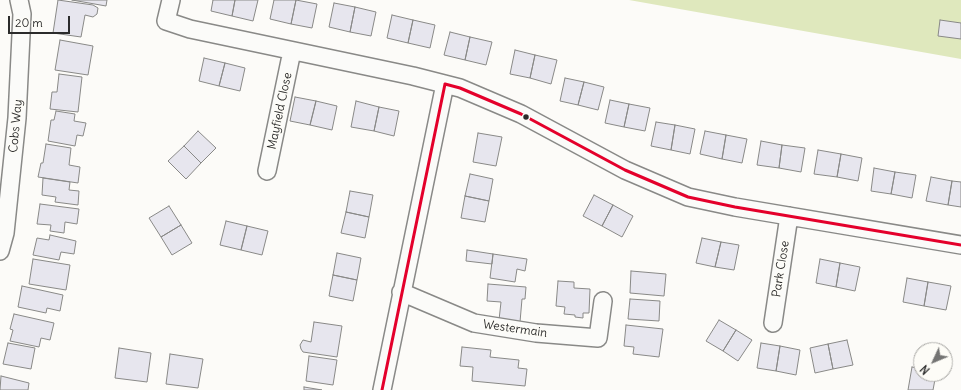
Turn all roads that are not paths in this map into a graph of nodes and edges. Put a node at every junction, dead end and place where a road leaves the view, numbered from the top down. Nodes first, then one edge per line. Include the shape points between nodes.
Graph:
1 (19, 0) edge
2 (171, 0) edge
3 (292, 51) junction
4 (445, 84) junction
5 (267, 171) dead end
6 (789, 216) junction
7 (961, 245) edge
8 (0, 251) edge
9 (401, 292) junction
10 (603, 301) dead end
11 (773, 322) dead end
12 (382, 390) edge

1 - 8 street, Cobs Way via 22,14 17,118 5,233
2 - 3 street via 166,21 190,29
3 - 4 street
3 - 5 street, Mayfield Close
4 - 6 street via 515,111 625,170 688,196 736,208
4 - 9 street
6 - 7 street
6 - 11 street, Park Close
9 - 10 street, Westermain via 474,323 536,333 598,338
9 - 12 street

